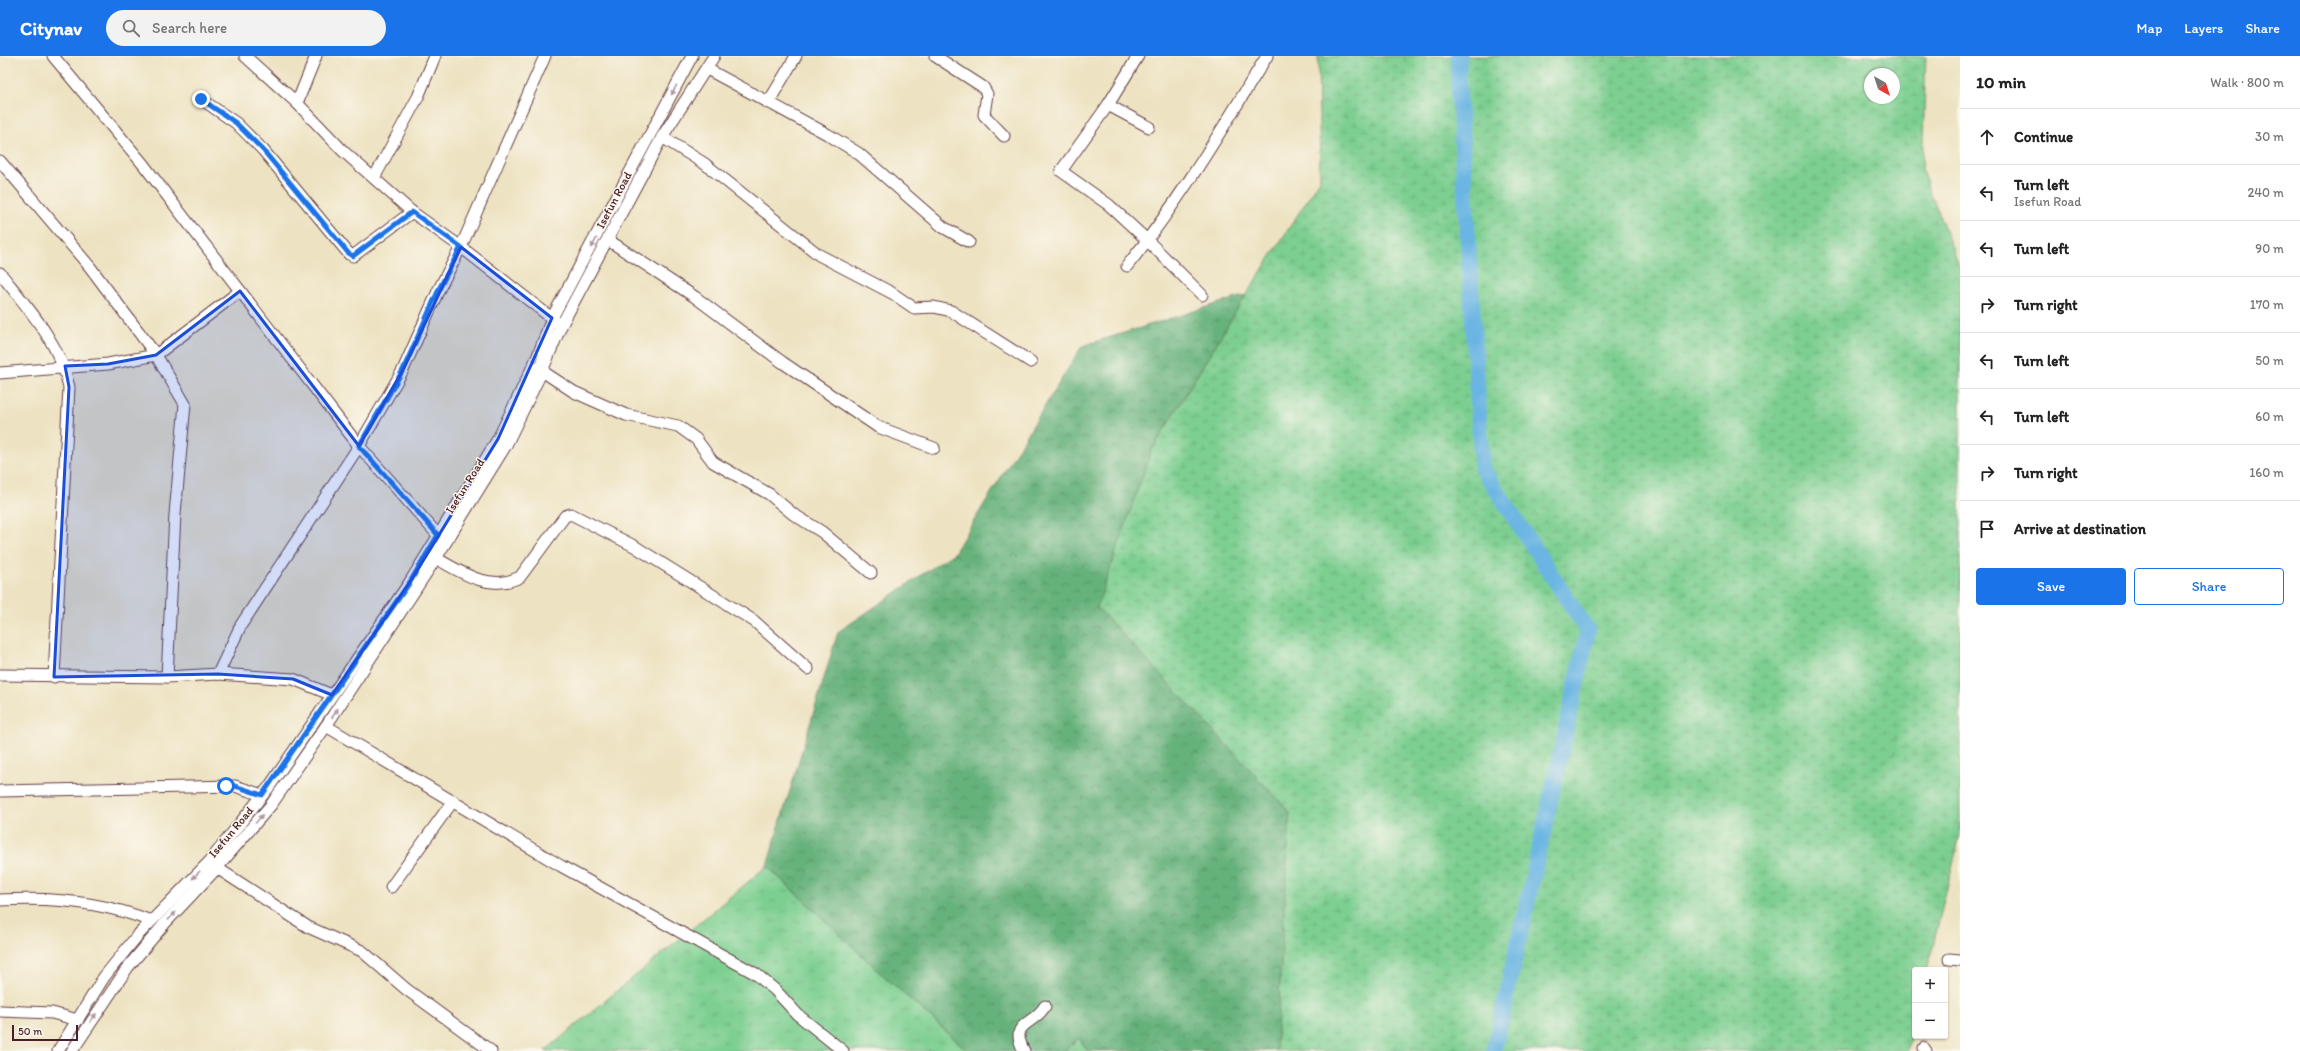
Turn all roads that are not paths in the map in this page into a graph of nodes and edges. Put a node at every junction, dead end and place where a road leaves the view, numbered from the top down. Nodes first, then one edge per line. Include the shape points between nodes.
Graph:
1 (53, 56) edge
2 (245, 56) edge
3 (316, 56) edge
4 (435, 56) edge
5 (545, 56) edge
6 (692, 56) edge
7 (714, 56) edge
8 (796, 56) edge
9 (937, 56) edge
10 (1138, 56) edge
11 (1267, 56) edge
12 (707, 69) junction
13 (201, 99) dead end
14 (297, 103) junction
15 (768, 103) junction
16 (1108, 105) junction
17 (1149, 127) dead end
18 (1004, 136) dead end
19 (662, 137) junction
20 (0, 161) edge
21 (374, 178) junction
22 (412, 212) junction
23 (608, 240) junction
24 (1148, 241) junction
25 (969, 242) dead end
26 (461, 247) junction
27 (1127, 266) dead end
28 (0, 273) edge
29 (240, 291) junction
30 (1202, 295) dead end
31 (552, 318) junction
32 (561, 326) junction
33 (156, 355) junction
34 (1031, 362) dead end
35 (65, 366) junction
36 (542, 370) junction
37 (0, 373) edge
38 (359, 446) junction
39 (934, 448) dead end
40 (438, 535) junction
41 (436, 558) junction
42 (871, 573) dead end
43 (808, 669) dead end
44 (218, 674) junction
45 (0, 675) edge
46 (54, 677) junction
47 (166, 677) junction
48 (332, 695) junction
49 (326, 726) junction
50 (0, 791) edge
51 (262, 795) junction
52 (453, 801) junction
53 (217, 868) junction
54 (391, 887) dead end
55 (0, 900) edge
56 (151, 921) junction
57 (1045, 1006) dead end
58 (0, 1011) edge
59 (78, 1020) junction
60 (58, 1051) edge
61 (72, 1051) edge
62 (492, 1051) edge
63 (843, 1051) edge
64 (1024, 1051) edge

1 - 29 street via 143,164
2 - 14 street
3 - 14 street
4 - 21 street via 418,97
5 - 26 street
6 -> 31 street, Isefun Road
7 - 12 street, Isefun Road
8 - 15 street
9 - 18 street via 983,87 987,94 984,114
10 - 16 street
11 - 24 street via 1216,139
12 - 15 street
12 - 19 street, Isefun Road
13 - 22 street via 236,123 263,150 349,254 353,256
14 - 21 street via 343,151
15 - 25 street via 858,153 943,227
16 - 17 street
16 - 24 street via 1061,171 1109,205
19 - 23 street, Isefun Road
19 - 34 street via 705,164 819,255 892,292 914,308 951,311
20 - 33 street via 90,267
21 - 22 street
22 - 26 street
23 - 32 street, Isefun Road
23 - 39 street via 695,297 782,362 878,427
24 - 27 street
24 - 30 street
26 - 31 street
26 - 38 street via 403,370
28 - 35 street via 33,314
29 - 33 street
29 - 38 street
31 - 32 street
31 -> 40 street, Isefun Road via 537,358 498,439
32 - 36 street, Isefun Road
33 - 35 street via 108,364
33 - 47 street via 182,397 185,414 175,514
35 - 37 street
35 - 46 street via 69,387
36 - 41 street, Isefun Road via 506,445
36 - 42 street via 574,392 626,415 678,426 696,439 712,462 769,494 793,514 822,532
38 - 40 street
38 - 44 street via 241,625
40 - 48 street, Isefun Road via 410,582
41 - 43 street via 472,579 512,581 520,577 565,516 571,514 634,546 754,621
49 -> 41 street, Isefun Road
44 - 47 street
44 - 48 street via 293,680
45 - 46 street
46 - 47 street
48 - 51 street, Isefun Road
49 - 52 street
53 -> 49 street, Isefun Road via 270,805
50 - 51 street via 230,786
51 -> 56 street, Isefun Road via 210,861
52 - 54 street
52 - 63 street via 608,894 756,974 798,1015
61 -> 53 street, Isefun Road via 128,967
53 - 62 street via 308,927 362,951 406,989
55 - 56 street via 102,905 124,910
56 - 59 street, Isefun Road via 104,977
57 - 64 street via 1019,1029 1018,1040
58 - 59 street via 52,1014
59 - 60 street, Isefun Road

